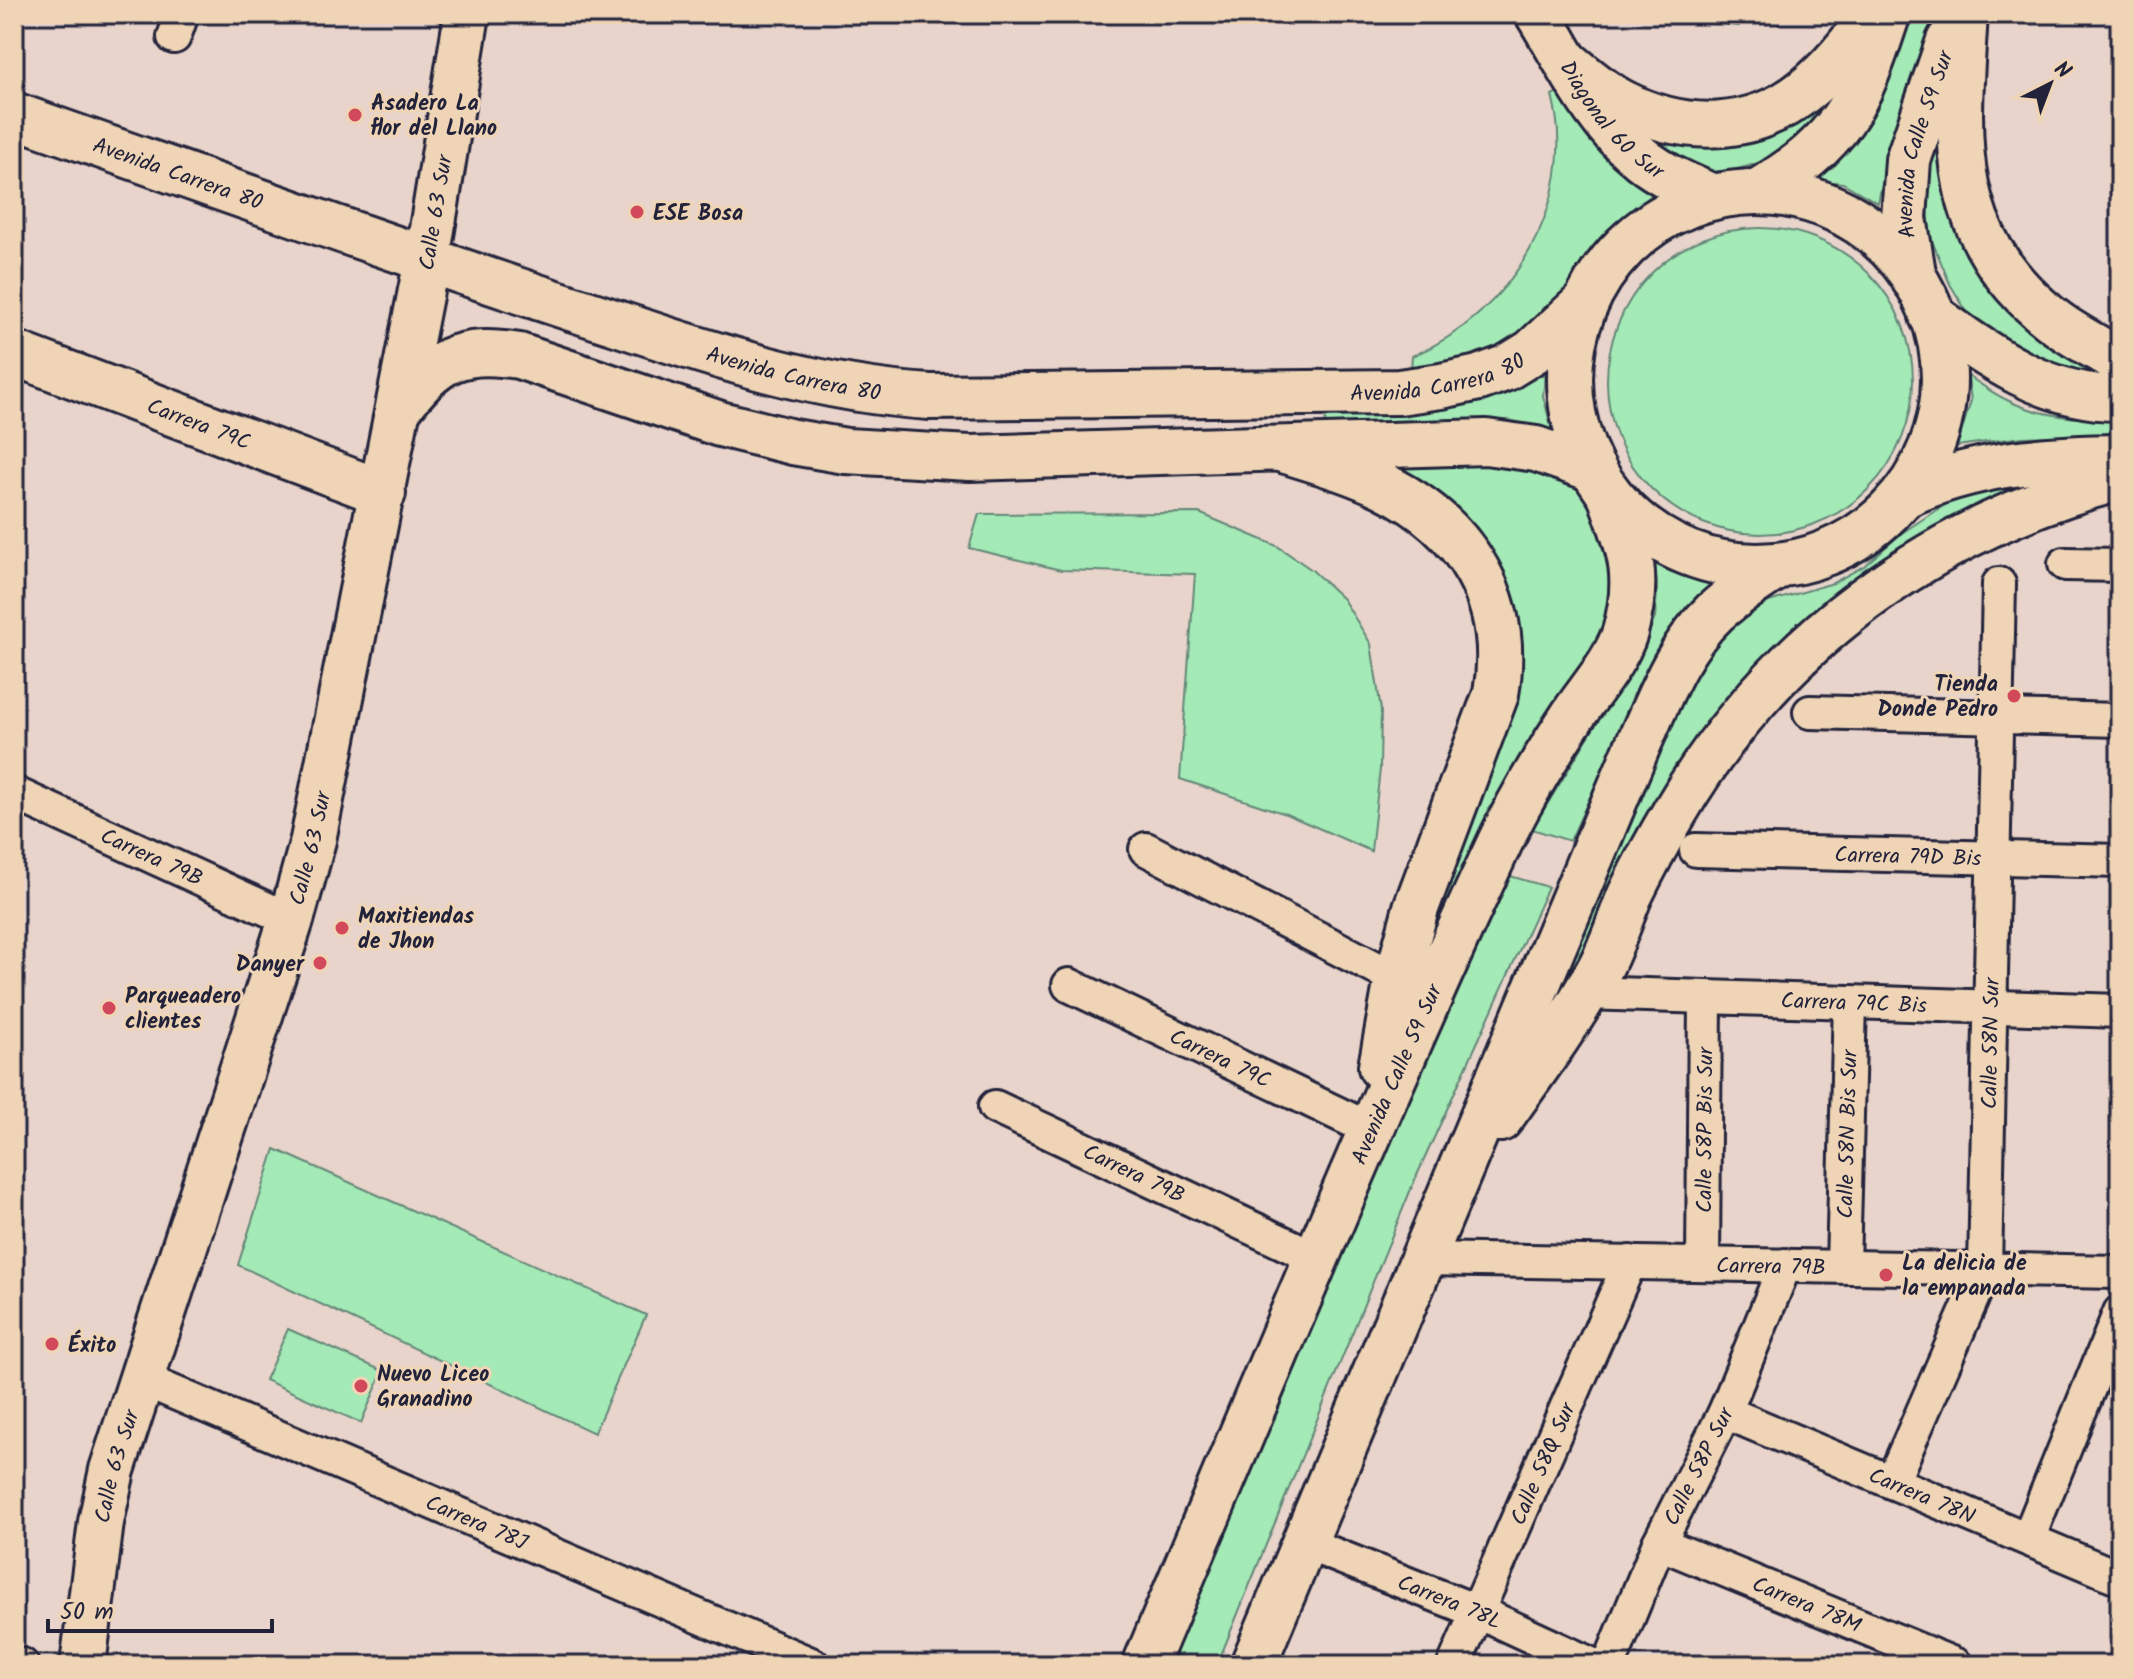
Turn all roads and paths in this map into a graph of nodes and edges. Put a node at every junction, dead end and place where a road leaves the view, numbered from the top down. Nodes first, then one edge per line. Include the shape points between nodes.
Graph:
1 (467, 14) edge
2 (1538, 14) edge
3 (1873, 14) edge
4 (1888, 14) edge
5 (1958, 14) edge
6 (1965, 14) edge
7 (1568, 63) junction
8 (14, 115) edge
9 (1757, 192) junction
10 (1713, 197) junction
11 (427, 260) junction
12 (1923, 297) junction
13 (1586, 302) junction
14 (14, 353) edge
15 (2120, 361) edge
16 (2120, 398) edge
17 (399, 408) junction
18 (1280, 449) junction
19 (2120, 457) edge
20 (2120, 478) edge
21 (1602, 482) junction
22 (383, 493) junction
23 (1903, 496) junction
24 (2065, 564) dead end
25 (1780, 565) junction
26 (2120, 565) edge
27 (1999, 584) dead end
28 (1810, 712) dead end
29 (1996, 717) junction
30 (2120, 720) edge
31 (14, 793) edge
32 (1146, 849) dead end
33 (1696, 850) dead end
34 (1993, 857) junction
35 (2120, 861) edge
36 (291, 920) junction
37 (1397, 979) junction
38 (1069, 985) dead end
39 (1586, 993) junction
40 (1705, 997) junction
41 (1850, 1002) junction
42 (1991, 1007) junction
43 (2120, 1011) edge
44 (995, 1107) dead end
45 (1372, 1130) junction
46 (1452, 1187) junction
47 (1318, 1259) junction
48 (1423, 1259) junction
49 (1630, 1262) junction
50 (1703, 1264) junction
51 (1785, 1265) junction
52 (1843, 1266) junction
53 (1985, 1269) junction
54 (2120, 1272) edge
55 (2120, 1312) edge
56 (142, 1379) junction
57 (1725, 1412) junction
58 (1892, 1482) junction
59 (2028, 1539) junction
60 (1305, 1543) junction
61 (1659, 1543) junction
62 (2120, 1578) edge
63 (1476, 1611) junction
64 (14, 1663) edge
65 (22, 1665) edge
66 (83, 1665) edge
67 (813, 1665) edge
68 (1145, 1665) edge
69 (1253, 1665) edge
70 (1454, 1665) edge
71 (1593, 1665) edge
72 (1609, 1665) edge
73 (1956, 1665) edge

1 - 11 main road, Calle 63 Sur
2 - 7 main road, Diagonal 60 Sur
3 - 7 main road via 1808,89 1760,117 1730,125 1696,127 1656,117 1622,103
4 - 9 main road via 1846,118 1810,156
5 - 12 main road, Avenida Calle 59 Sur via 1908,160 1904,218
6 - 15 main road via 1959,129 1963,179 1985,242 2043,313
7 - 10 main road, Diagonal 60 Sur via 1618,137 1675,181
8 - 11 main road, Avenida Carrera 80
9 - 10 main road
9 - 12 main road via 1802,198 1845,214 1893,252
10 - 13 main road via 1673,211 1637,234 1601,274
11 - 13 main road, Avenida Carrera 80 via 757,368 839,387 930,397 1399,392 1441,386 1506,368 1532,352
11 - 17 main road, Calle 63 Sur
12 - 16 main road via 2006,367 2072,393
12 - 23 main road, Avenida Calle 59 Sur via 1941,345 1942,410 1920,471
13 - 21 main road, Avenida Calle 59 Sur via 1572,347 1570,394 1580,439
14 - 22 main road, Carrera 79C
17 - 18 main road via 442,363 468,353 493,352 519,356 720,424 846,451 970,458
17 - 22 main road, Calle 63 Sur
18 - 21 main road via 1486,442 1536,449
18 - 37 main road via 1383,485 1435,519 1481,574 1494,609 1501,667 1496,694 1424,882
19 - 23 main road via 1990,466
20 - 39 main road via 2019,512 1932,555 1886,582 1795,658 1747,711 1676,810
21 - 25 main road via 1642,526 1690,554 1746,566
21 - 45 main road, Avenida Calle 59 Sur via 1635,582 1625,632 1500,841
22 - 36 main road, Calle 63 Sur via 313,840
23 - 25 main road via 1850,542
24 - 26 street
25 - 46 main road via 1713,614 1674,668
27 - 29 street, Calle 58N Sur
28 - 29 street
29 - 30 street
29 - 34 street, Calle 58N Sur
31 - 36 street, Carrera 79B
32 - 37 street
33 - 34 street, Carrera 79D Bis
34 - 35 street, Carrera 79D Bis
34 - 42 street, Calle 58N Sur
36 - 56 main road, Calle 63 Sur
37 - 45 main road
38 - 45 street, Carrera 79C
39 - 40 street, Carrera 79C Bis
39 - 46 main road
40 - 41 street, Carrera 79C Bis
40 - 50 street, Calle 58P Bis Sur
41 - 42 street, Carrera 79C Bis
41 - 52 street, Calle 58N Bis Sur
42 - 43 street, Carrera 79C Bis
42 - 53 street, Calle 58N Sur
44 - 47 street, Carrera 79B
45 - 47 main road, Avenida Calle 59 Sur
46 - 48 main road
47 - 68 main road, Avenida Calle 59 Sur
48 - 49 street, Carrera 79B
48 - 60 main road
49 - 50 street, Carrera 79B
49 - 63 street, Calle 58Q Sur
50 - 51 street, Carrera 79B
51 - 52 street, Carrera 79B
51 - 57 street, Calle 58P Sur
52 - 53 street, Carrera 79B
53 - 54 street, Carrera 79B
53 - 58 street, Calle 58N Sur
55 - 59 street
56 - 66 main road, Calle 63 Sur via 101,1522
56 - 67 street, Carrera 78J
57 - 58 street, Carrera 78N
57 - 61 street, Calle 58P Sur
58 - 59 street, Carrera 78N
59 - 62 street, Carrera 78N
60 - 63 street, Carrera 78L
60 - 69 main road
61 - 72 street, Calle 58P Sur
61 - 73 street, Carrera 78M
63 - 70 street, Calle 58Q Sur
63 - 71 street, Carrera 78L
64 - 65 street

